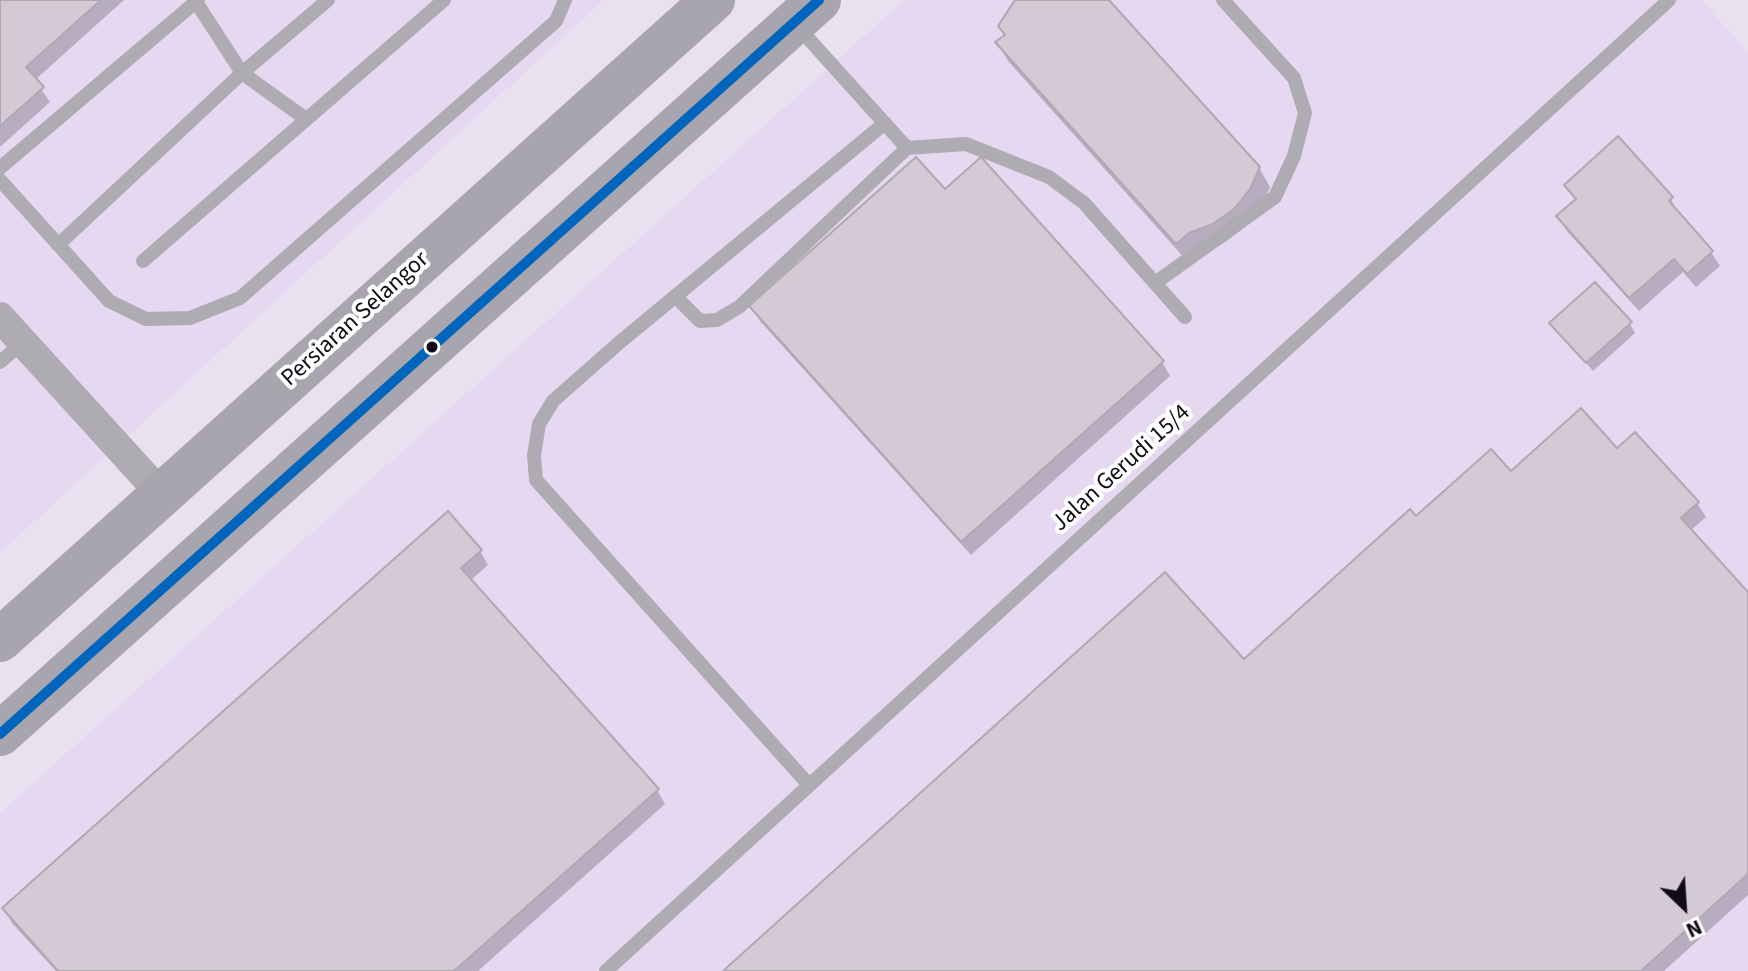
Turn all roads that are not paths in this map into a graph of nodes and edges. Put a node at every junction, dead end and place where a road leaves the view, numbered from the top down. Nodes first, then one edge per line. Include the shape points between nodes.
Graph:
1 (328, 0) edge
2 (444, 0) edge
3 (565, 0) edge
4 (713, 0) edge
5 (1223, 0) edge
6 (1669, 0) edge
7 (197, 1) edge
8 (807, 11) edge
9 (242, 73) junction
10 (306, 119) junction
11 (885, 123) junction
12 (907, 148) junction
13 (0, 168) edge
14 (0, 180) edge
15 (58, 245) junction
16 (143, 261) dead end
17 (1155, 283) junction
18 (675, 296) junction
19 (0, 317) edge
20 (1185, 317) dead end
21 (23, 342) junction
22 (0, 362) edge
23 (162, 495) junction
24 (0, 640) edge
25 (0, 734) edge
26 (809, 785) junction
27 (606, 971) edge

1 - 9 lane
2 - 10 lane
3 - 15 lane via 556,21 240,298 190,318 146,319 109,301
4 - 23 main road, Persiaran Selangor
5 - 17 lane via 1294,78 1305,113 1294,156 1275,197
6 - 26 lane, Jalan Gerudi 15/4
7 - 9 lane
7 - 13 lane
8 - 11 lane
8 - 25 main road
9 - 10 lane
9 - 15 lane
10 - 16 lane
11 - 12 lane
11 - 18 lane
12 - 17 lane via 966,144 1049,177 1084,203
12 - 18 lane via 739,307 717,320 700,321
14 - 15 lane
17 - 20 lane
18 - 26 lane via 553,401 539,424 536,480
19 - 21 street
21 - 22 lane
21 - 23 street
23 - 24 main road, Persiaran Selangor
26 - 27 lane, Jalan Gerudi 15/4

